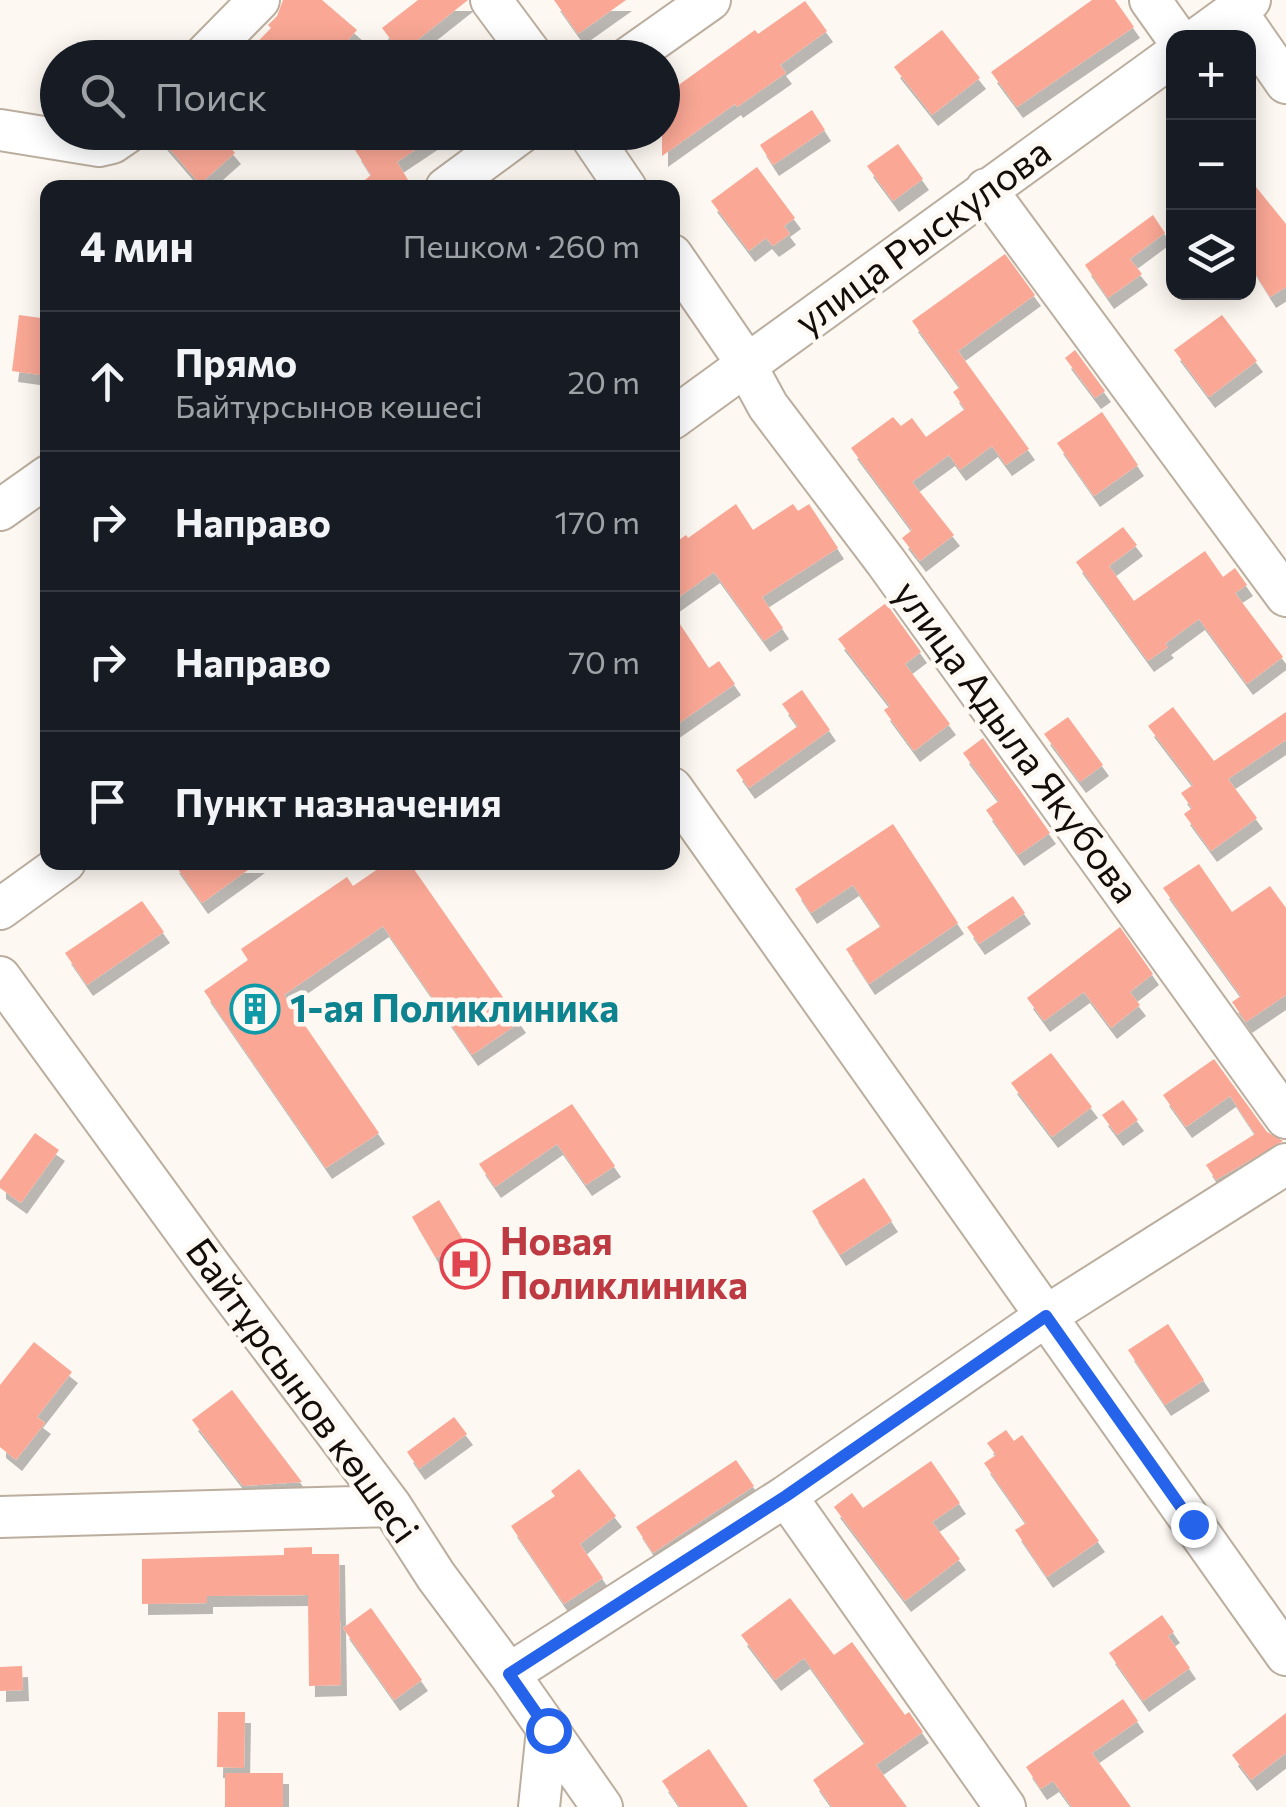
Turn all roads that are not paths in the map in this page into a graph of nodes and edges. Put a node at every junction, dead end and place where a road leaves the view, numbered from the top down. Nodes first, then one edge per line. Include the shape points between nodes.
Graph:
1 (259, 0) edge
2 (491, 0) edge
3 (710, 0) edge
4 (1150, 0) edge
5 (1243, 5) edge
6 (1171, 30) edge
7 (1209, 30) edge
8 (220, 40) edge
9 (521, 40) edge
10 (653, 40) edge
11 (1166, 60) edge
12 (1286, 83) edge
13 (0, 130) edge
14 (40, 137) edge
15 (498, 150) edge
16 (600, 150) edge
17 (457, 180) edge
18 (621, 180) edge
19 (986, 189) junction
20 (680, 267) edge
21 (744, 368) junction
22 (680, 414) edge
23 (40, 482) edge
24 (0, 510) edge
25 (1286, 596) edge
26 (680, 799) edge
27 (55, 870) edge
28 (0, 909) edge
29 (0, 977) edge
30 (1286, 1118) edge
31 (1286, 1164) edge
32 (1046, 1316) junction
33 (786, 1496) junction
34 (391, 1506) junction
35 (0, 1517) edge
36 (1286, 1655) edge
37 (509, 1674) junction
38 (548, 1730) junction
39 (538, 1807) edge
40 (602, 1807) edge
41 (1005, 1807) edge

1 - 8 street
2 - 9 street
3 - 10 street
4 - 6 street
5 - 7 street
5 - 12 street
11 - 19 street, улица Рыскулова
13 - 14 street
15 - 17 street
16 - 18 street
19 - 21 street, улица Рыскулова
19 - 25 street
20 - 21 street, улица Адыла Якубова
21 - 22 street, улица Рыскулова
21 - 30 street, улица Адыла Якубова
23 - 24 street
26 - 32 street
27 - 28 street
29 - 34 street, Байтұрсынов көшесі
31 - 32 street
32 - 33 street
32 - 36 street
33 - 37 street
33 - 41 street
34 - 35 street
34 - 37 street, Байтұрсынов көшесі
37 - 38 street, Байтұрсынов көшесі
38 - 39 street
38 - 40 street, Байтұрсынов көшесі

